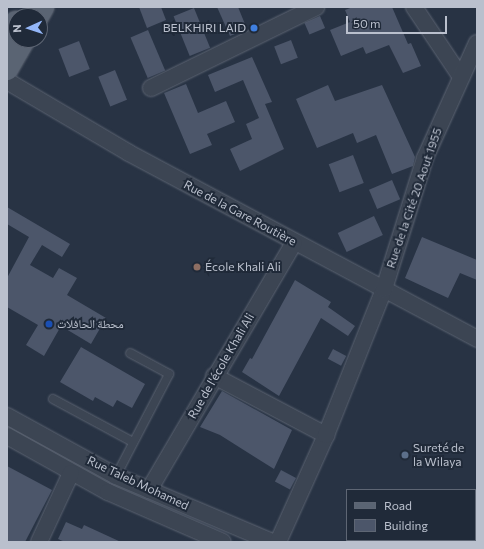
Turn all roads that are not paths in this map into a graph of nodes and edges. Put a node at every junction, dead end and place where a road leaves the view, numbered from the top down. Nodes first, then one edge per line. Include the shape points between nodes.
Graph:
1 (316, 7) edge
2 (414, 7) edge
3 (477, 42) edge
4 (19, 48) edge
5 (7, 69) edge
6 (461, 77) junction
7 (7, 81) edge
8 (151, 88) dead end
9 (294, 243) junction
10 (384, 289) junction
11 (477, 339) edge
12 (130, 353) dead end
13 (214, 376) junction
14 (53, 399) dead end
15 (7, 416) edge
16 (326, 435) junction
17 (7, 436) edge
18 (133, 442) junction
19 (71, 473) junction
20 (116, 476) junction
21 (149, 490) junction
22 (108, 492) junction
23 (213, 517) junction
24 (228, 524) junction
25 (215, 541) edge
26 (39, 542) edge
27 (272, 542) edge
28 (278, 542) edge

1 - 8 street
2 - 6 street
3 - 6 street, Rue de la Cité 20 Aout 1955
4 - 5 main road
6 - 10 street, Rue de la Cité 20 Aout 1955 via 425,158
7 - 9 street, Rue de la Gare Routière via 129,153
9 - 10 street, Rue de la Gare Routière
9 - 13 street, Rue de l'école Khali Ali
10 - 11 street, Rue de la Gare Routière
10 - 16 street, Rue de la Cité 20 Aout 1955
12 - 18 lane via 169,374
13 - 16 street
13 - 21 street, Rue de l'école Khali Ali
14 - 18 lane
15 - 20 street, Rue Taleb Mohamed
16 - 28 street, Rue de la Cité 20 Aout 1955
17 - 19 street, Rue Taleb Mohamed
18 - 20 lane
19 - 22 street, Rue Taleb Mohamed
19 - 26 street
20 - 21 street, Rue Taleb Mohamed
20 - 22 street
21 - 23 street, Rue Taleb Mohamed
22 - 25 street, Rue Taleb Mohamed
23 - 24 street, Rue Taleb Mohamed
23 - 25 street
24 - 25 street
24 - 27 street, Rue Taleb Mohamed

